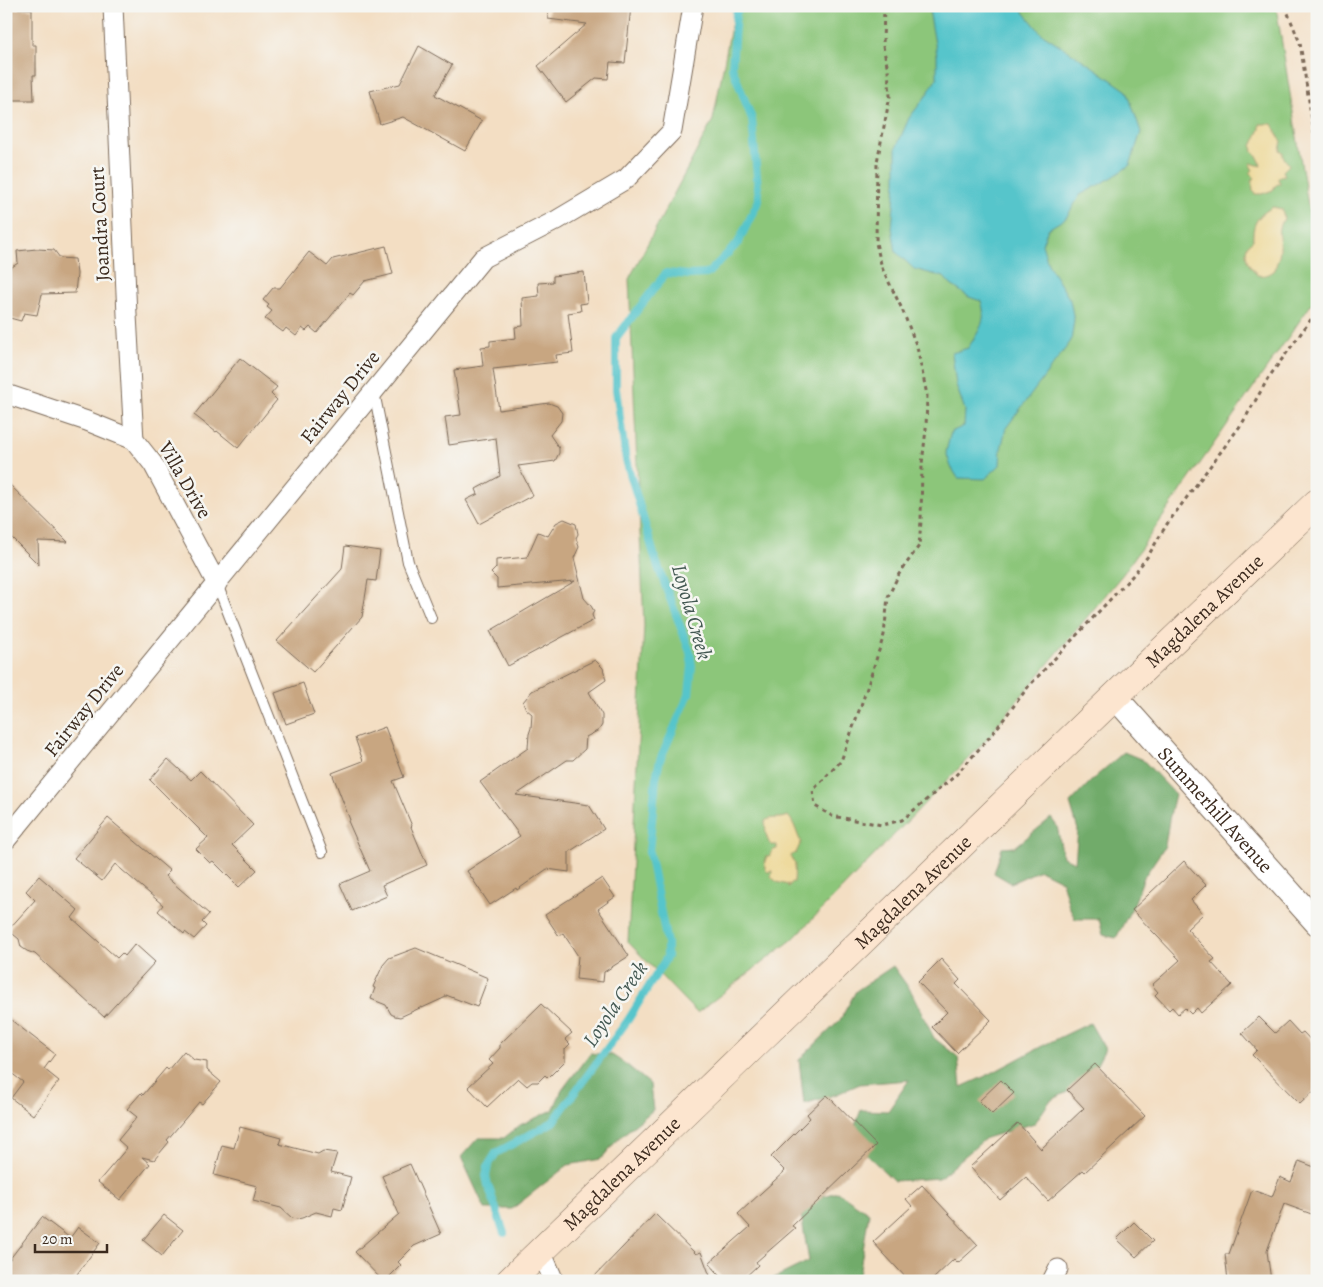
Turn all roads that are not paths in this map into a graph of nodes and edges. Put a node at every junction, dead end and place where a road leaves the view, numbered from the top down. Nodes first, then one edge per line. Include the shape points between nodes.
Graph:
1 (113, 6) edge
2 (693, 6) edge
3 (374, 392) junction
4 (6, 394) edge
5 (134, 440) junction
6 (1317, 503) edge
7 (217, 584) junction
8 (432, 618) dead end
9 (1115, 696) junction
10 (6, 840) edge
11 (322, 852) dead end
12 (1317, 923) edge
13 (541, 1251) junction
14 (510, 1281) edge
15 (554, 1281) edge

1 - 5 street, Joandra Court
2 - 3 street, Fairway Drive via 672,131 626,179 557,220 483,258
3 - 7 street, Fairway Drive
3 - 8 lane via 408,562
4 - 5 street, Villa Drive
5 - 7 street, Villa Drive via 153,464
6 - 9 main road, Magdalena Avenue
7 - 10 street, Fairway Drive
7 - 11 lane
9 - 12 street, Summerhill Avenue
9 - 13 main road, Magdalena Avenue
13 - 14 main road, Magdalena Avenue
13 - 15 street

